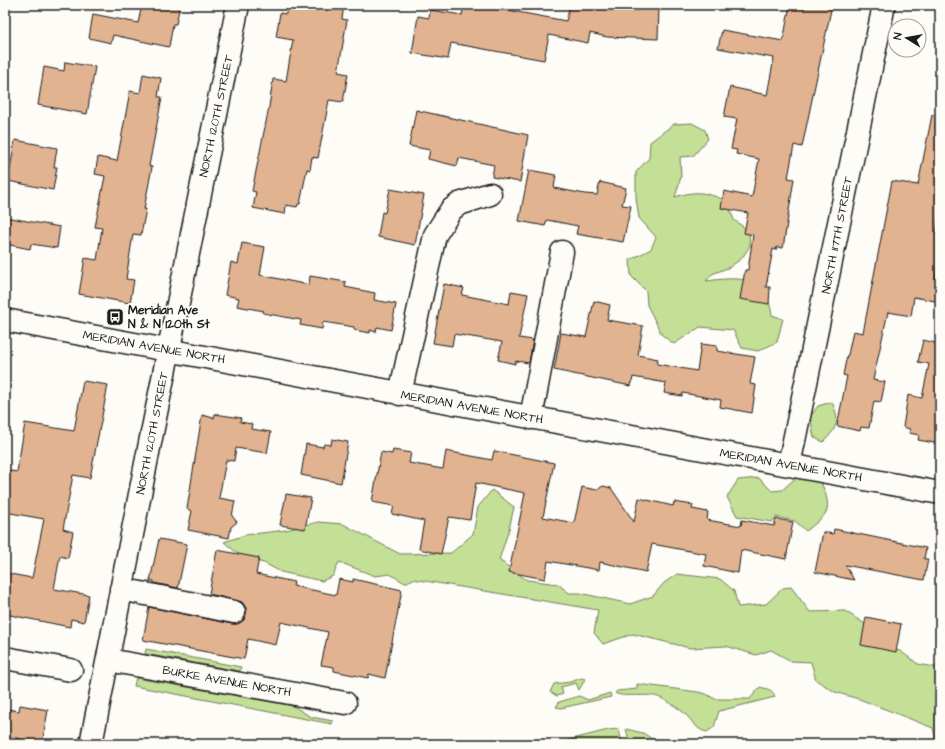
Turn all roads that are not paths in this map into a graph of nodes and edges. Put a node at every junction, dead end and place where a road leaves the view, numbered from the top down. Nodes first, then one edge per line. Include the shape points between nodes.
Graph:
1 (238, 5) edge
2 (884, 5) edge
3 (490, 194) dead end
4 (562, 252) dead end
5 (5, 320) edge
6 (168, 350) junction
7 (400, 394) junction
8 (531, 418) junction
9 (789, 465) junction
10 (940, 493) edge
11 (121, 589) junction
12 (234, 612) dead end
13 (5, 658) edge
14 (108, 660) junction
15 (71, 670) dead end
16 (345, 703) dead end
17 (92, 744) edge

1 - 6 street, NORTH 120TH STREET
2 - 9 street, NORTH 117TH STREET
3 - 7 street via 459,204 451,210 435,235
4 - 8 street
5 - 6 street, MERIDIAN AVENUE NORTH
6 - 7 street, MERIDIAN AVENUE NORTH
6 - 11 street, NORTH 120TH STREET
7 - 8 street, MERIDIAN AVENUE NORTH
8 - 9 street, MERIDIAN AVENUE NORTH
9 - 10 street, MERIDIAN AVENUE NORTH
11 - 12 street
11 - 14 street, NORTH 120TH STREET
13 - 15 street
14 - 16 street, BURKE AVENUE NORTH
14 - 17 street, NORTH 120TH STREET

